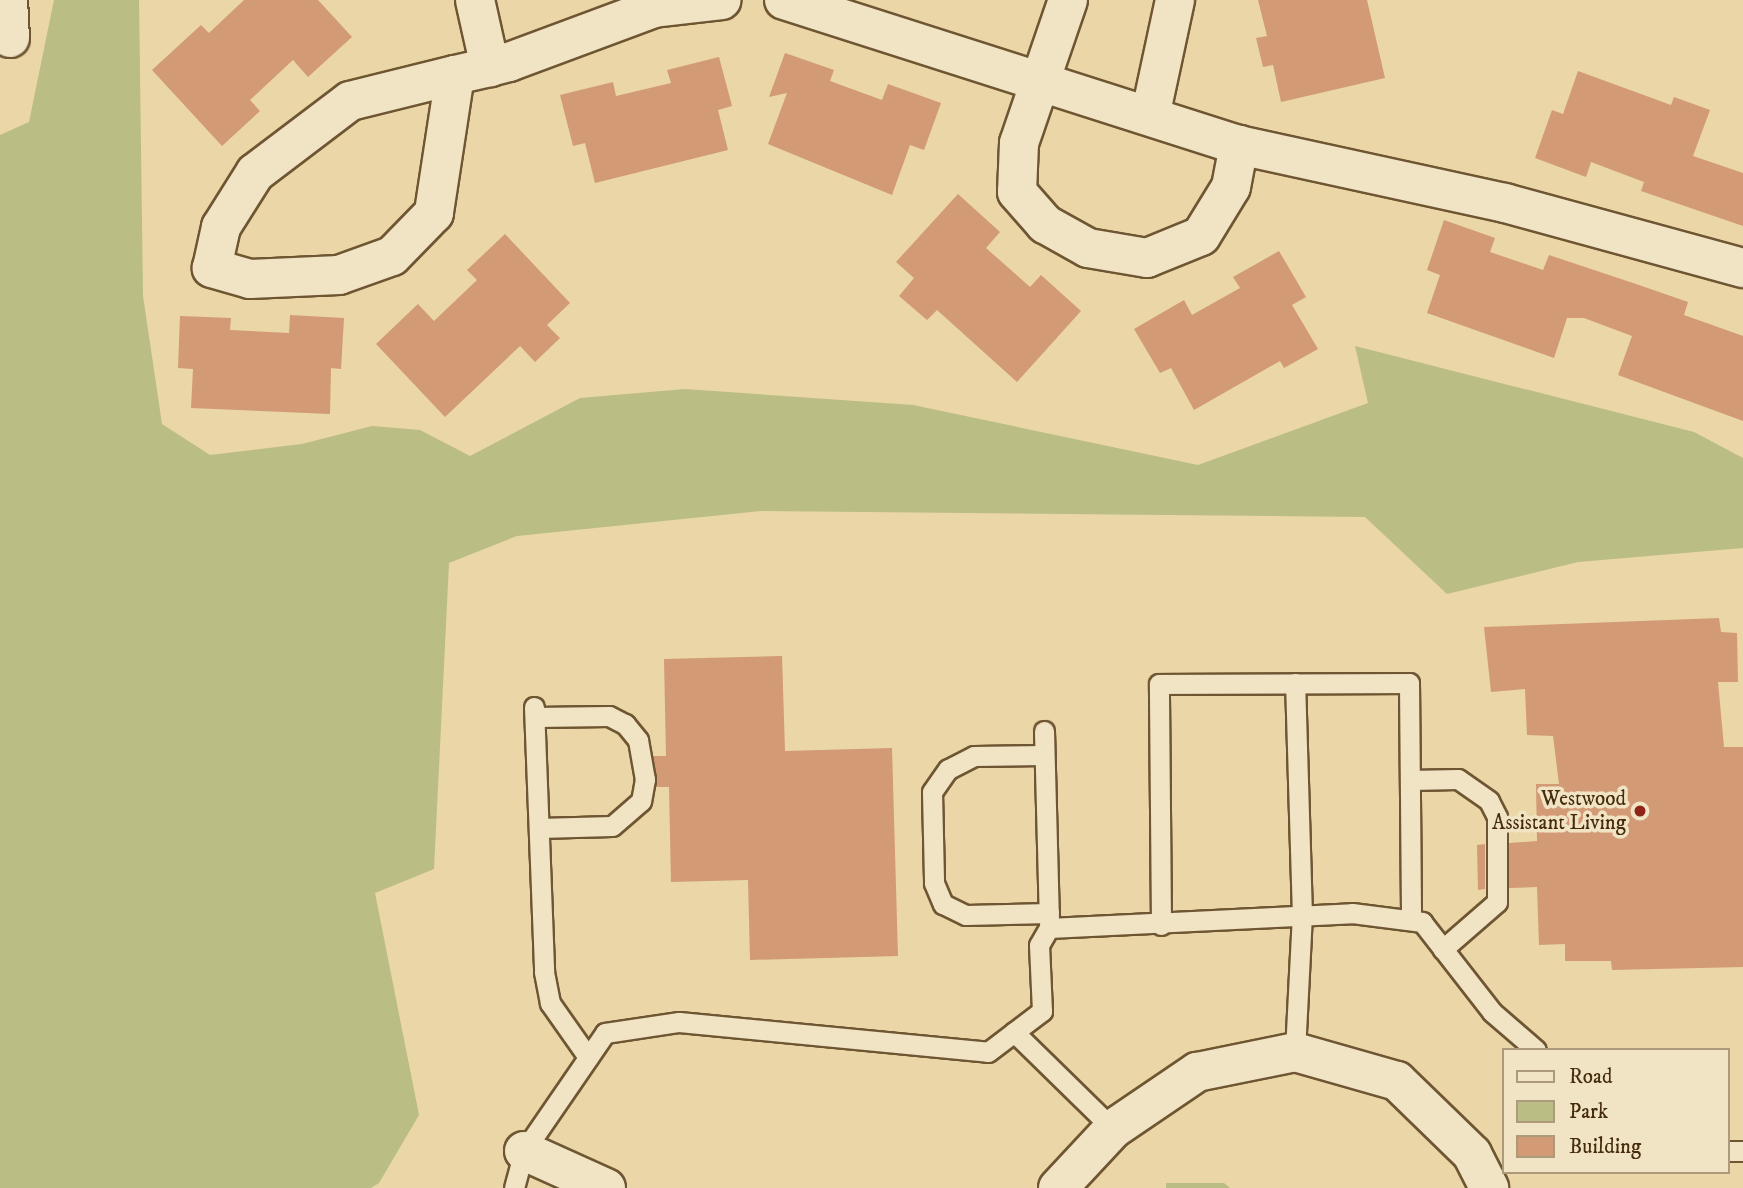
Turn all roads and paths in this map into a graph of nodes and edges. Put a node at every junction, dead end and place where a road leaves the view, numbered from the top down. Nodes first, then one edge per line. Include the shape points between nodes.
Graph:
1 (8, 0) edge
2 (475, 0) edge
3 (722, 0) edge
4 (784, 0) edge
5 (1068, 0) edge
6 (1175, 0) edge
7 (10, 38) dead end
8 (472, 71) junction
9 (1041, 81) junction
10 (1152, 112) junction
11 (1239, 145) junction
12 (1743, 268) edge
13 (1295, 683) junction
14 (1044, 730) dead end
15 (1044, 755) junction
16 (1410, 780) junction
17 (539, 828) junction
18 (1302, 916) junction
19 (1049, 920) junction
20 (1411, 920) junction
21 (1161, 925) junction
22 (1443, 949) junction
23 (1014, 1032) junction
24 (1534, 1048) edge
25 (1295, 1052) junction
26 (588, 1057) junction
27 (1113, 1129) junction
28 (524, 1151) junction
29 (514, 1188) edge
30 (606, 1188) edge
31 (1058, 1188) edge
32 (1489, 1188) edge

1 - 7 street
2 - 8 street
3 - 8 street via 654,8
4 - 9 street
5 - 9 street
6 - 10 street
8 - 8 street via 350,101 255,173 221,227 212,268 250,279 339,275 392,256 434,213
9 - 10 street
9 - 11 street via 1019,143 1017,192 1045,224 1088,248 1147,258 1201,236 1231,187
10 - 11 street
11 - 12 street via 1505,203
13 - 16 lane via 1409,683
13 - 18 lane
13 - 21 lane via 1159,684
14 - 15 lane
15 - 19 lane
15 - 19 lane via 974,756 948,769 932,792 934,883 943,904 966,915
16 - 20 lane
16 - 22 lane via 1458,779 1489,801 1497,817 1497,902
17 - 17 lane via 535,712 609,716 625,724 638,740 645,779 641,801 612,826
17 - 26 lane via 550,1003
18 - 20 lane via 1353,913
18 - 21 lane
18 - 25 lane
19 - 21 lane
19 - 23 lane via 1039,945 1042,1012
20 - 22 lane via 1422,922
22 - 24 lane via 1492,1012
23 - 26 lane via 988,1052 679,1022 605,1033
23 - 27 lane
25 - 27 street via 1197,1072
25 - 32 street via 1398,1081 1472,1154
26 - 28 lane
27 - 31 street
28 - 29 lane
28 - 30 street

